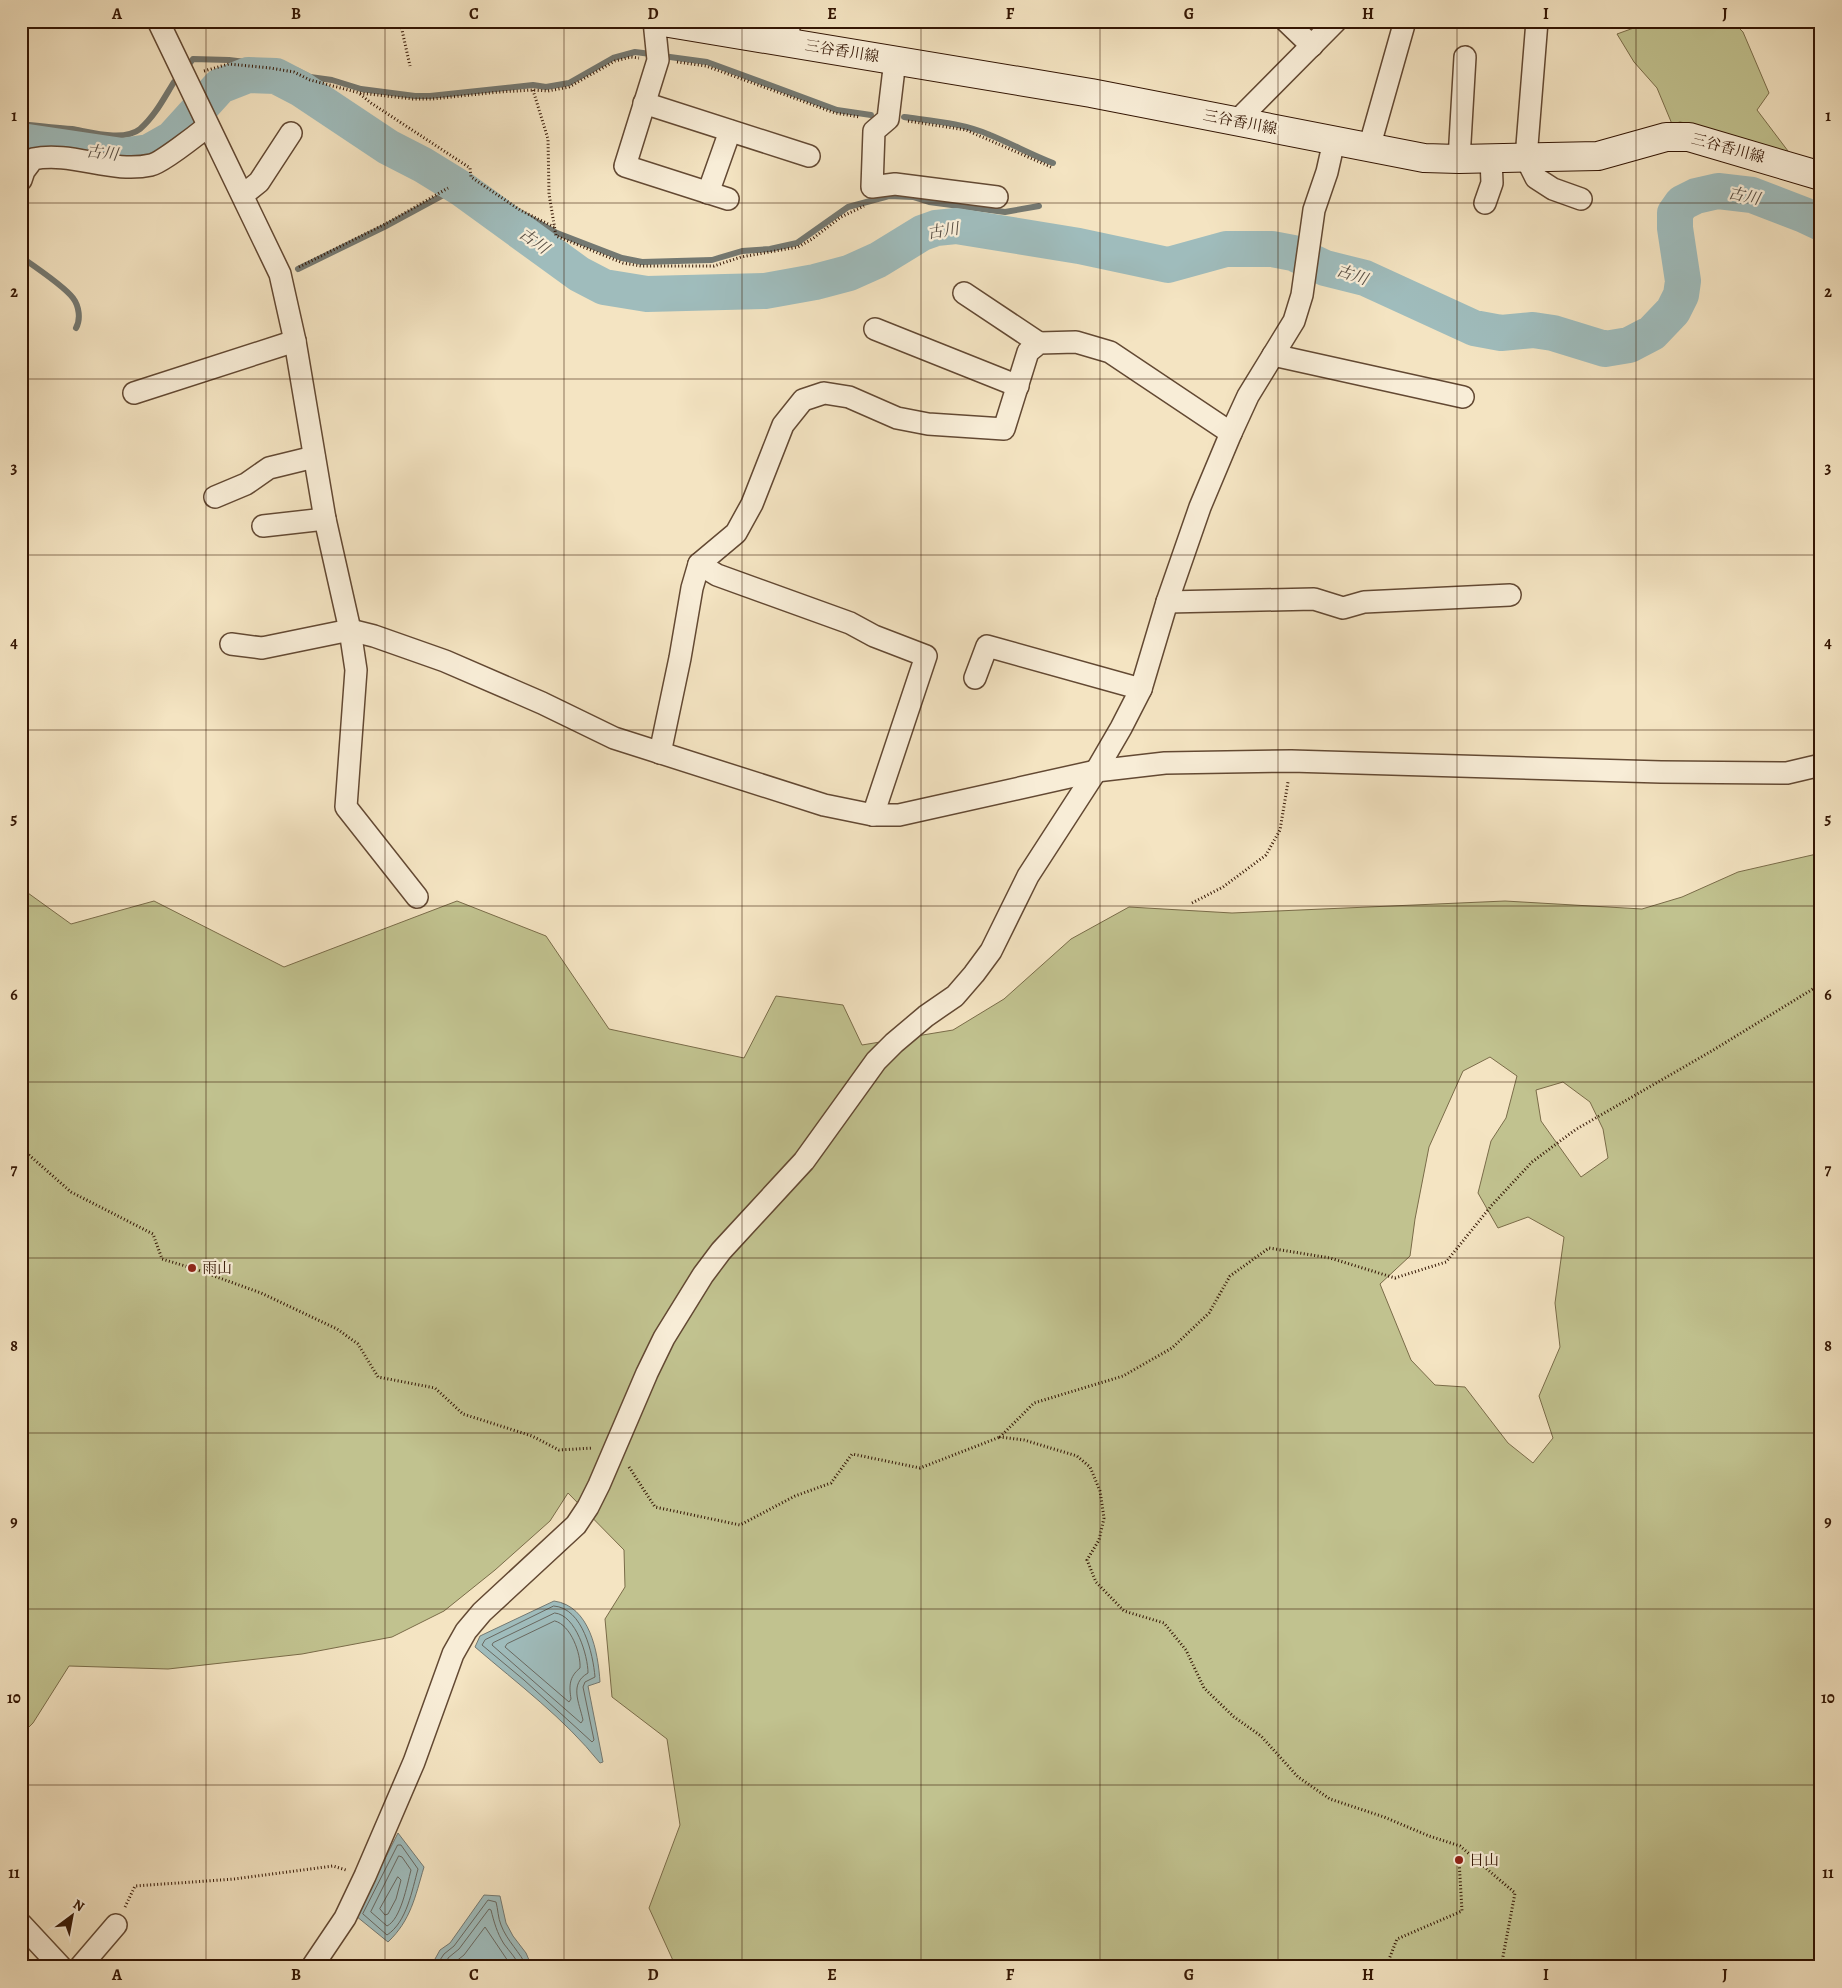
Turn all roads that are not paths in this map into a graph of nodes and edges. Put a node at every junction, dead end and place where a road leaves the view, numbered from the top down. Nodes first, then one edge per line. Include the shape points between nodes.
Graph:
1 (656, 21) edge
2 (1286, 21) edge
3 (1336, 21) edge
4 (1405, 21) edge
5 (1537, 21) edge
6 (154, 22) edge
7 (789, 32) edge
8 (1312, 46) junction
9 (1466, 57) dead end
10 (895, 60) junction
11 (644, 103) junction
12 (206, 121) junction
13 (1236, 122) junction
14 (730, 131) junction
15 (291, 133) dead end
16 (1334, 141) junction
17 (1368, 148) junction
18 (809, 156) dead end
19 (1491, 158) junction
20 (1526, 158) junction
21 (1459, 159) junction
22 (1821, 176) edge
23 (21, 180) edge
24 (243, 195) junction
25 (997, 197) dead end
26 (1581, 199) dead end
27 (1485, 203) dead end
28 (964, 293) dead end
29 (875, 329) dead end
30 (295, 341) junction
31 (1040, 343) junction
32 (1273, 355) junction
33 (1018, 386) junction
34 (134, 393) dead end
35 (1463, 397) dead end
36 (1231, 433) junction
37 (314, 456) junction
38 (214, 498) dead end
39 (325, 519) junction
40 (263, 526) dead end
41 (699, 564) junction
42 (1510, 595) dead end
43 (1167, 602) junction
44 (350, 630) junction
45 (231, 644) dead end
46 (975, 678) dead end
47 (1141, 689) junction
48 (660, 753) junction
49 (1821, 766) edge
50 (1096, 771) junction
51 (873, 815) junction
52 (417, 897) dead end
53 (21, 1924) edge
54 (116, 1925) road end
55 (61, 1967) edge
56 (80, 1967) edge
57 (312, 1967) edge

1 - 7 main road, 三谷香川線
1 - 11 street via 658,60
2 - 8 street
3 - 8 street
4 - 17 street
5 - 20 street
6 - 12 street
7 - 10 main road, 三谷香川線
8 - 13 street
9 - 21 street
10 - 13 main road, 三谷香川線 via 1091,92
10 - 25 street via 888,119 874,130 872,187 895,184
11 - 14 street
11 - 14 street via 625,166 718,196
12 - 23 street via 153,165 131,167 47,156 33,159
12 - 24 street
13 - 16 main road, 三谷香川線
14 - 18 street
15 - 24 street via 259,182
16 - 17 main road, 三谷香川線
16 - 32 street via 1314,210 1302,295 1294,321
17 - 21 main road, 三谷香川線 via 1424,158
19 - 20 main road, 三谷香川線
19 - 21 main road, 三谷香川線
19 - 27 street via 1492,183
20 - 22 main road, 三谷香川線 via 1598,156 1666,137 1689,137
20 - 26 street via 1536,178 1553,189
24 - 30 street via 280,274
28 - 31 street
29 - 33 street
30 - 34 street
30 - 37 street
31 - 33 street via 1028,352
31 - 36 street via 1076,342 1110,352
32 - 35 street
32 - 36 street via 1248,396
33 - 41 street via 1004,429 928,424 897,418 848,397 824,393 803,400 783,425 752,504 736,532
36 - 43 street via 1200,506
37 - 38 street via 269,468 246,484
37 - 39 street
39 - 40 street
39 - 44 street
41 - 48 street
41 - 51 street via 717,575 850,623 926,656
42 - 43 street via 1364,602 1343,608 1314,599
43 - 47 street
44 - 45 street via 262,648
44 - 48 street via 445,660 614,738
44 - 52 street via 356,670 346,807
46 - 47 street via 987,646
47 - 50 street
48 - 51 street via 824,805
49 - 50 street via 1787,772 1719,772 1291,761 1165,763
50 - 51 street via 899,814
50 - 57 street via 1028,876 991,951 974,974 955,996 926,1016 876,1061 804,1161 703,1275 664,1338 599,1486 576,1525 482,1612 466,1631 453,1654 414,1762 365,1876 345,1918
53 - 55 street
54 - 56 street

